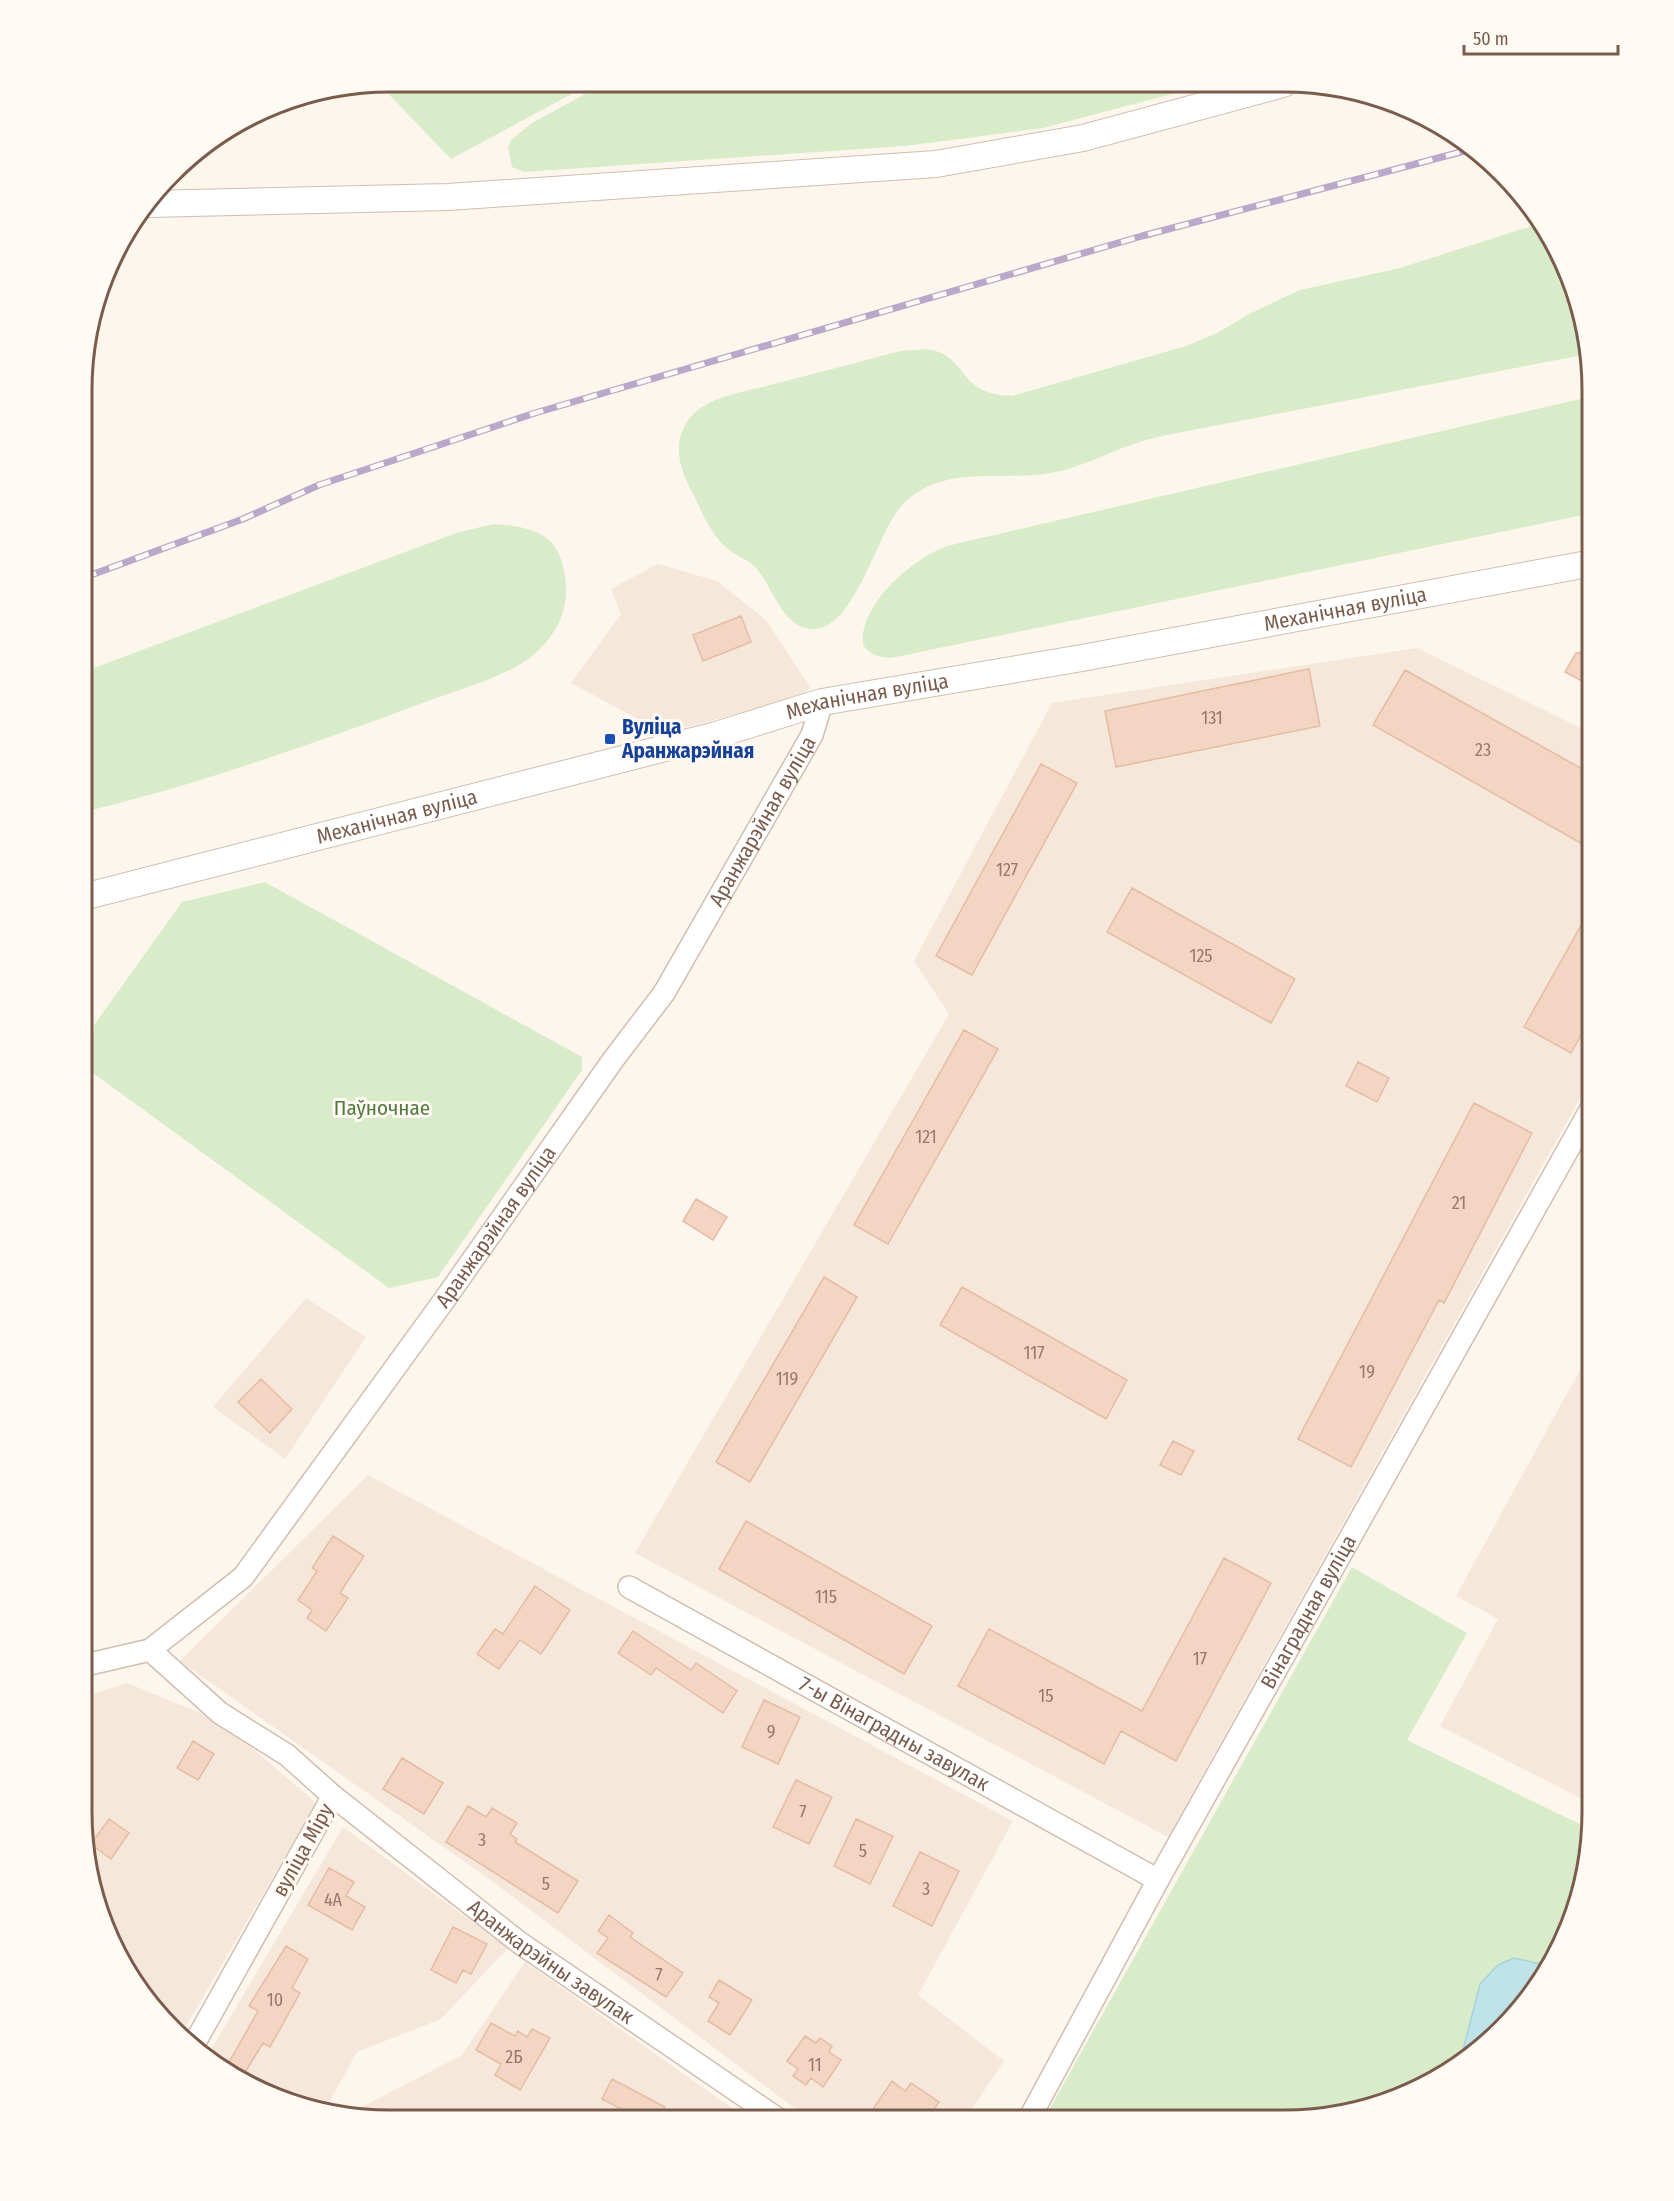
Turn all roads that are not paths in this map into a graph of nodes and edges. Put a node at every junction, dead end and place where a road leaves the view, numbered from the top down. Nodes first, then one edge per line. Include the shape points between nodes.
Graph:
1 (1253, 92) edge
2 (157, 204) edge
3 (1582, 565) edge
4 (822, 702) junction
5 (92, 895) edge
6 (1582, 1126) edge
7 (629, 1587) dead end
8 (150, 1650) junction
9 (92, 1663) edge
10 (333, 1796) junction
11 (1158, 1880) junction
12 (198, 2039) edge
13 (765, 2110) edge
14 (1034, 2110) edge

1 - 2 street via 1083,138 936,164 448,197
3 - 4 street, Механічная вуліца
4 - 5 street, Механічная вуліца via 716,735
4 - 8 street, Аранжарэйная вуліца via 812,735 664,993 612,1060 243,1577
6 - 11 street, Вінаградная вуліца
7 - 11 street, 7-ы Вінаградны завулак
8 - 9 street, Аранжарэйная вуліца
8 - 10 street, вуліца Міру via 220,1713 286,1755
10 - 12 street, вуліца Міру
10 - 13 street, Аранжарэйны завулак via 520,1943
11 - 14 street, Вінаградная вуліца

